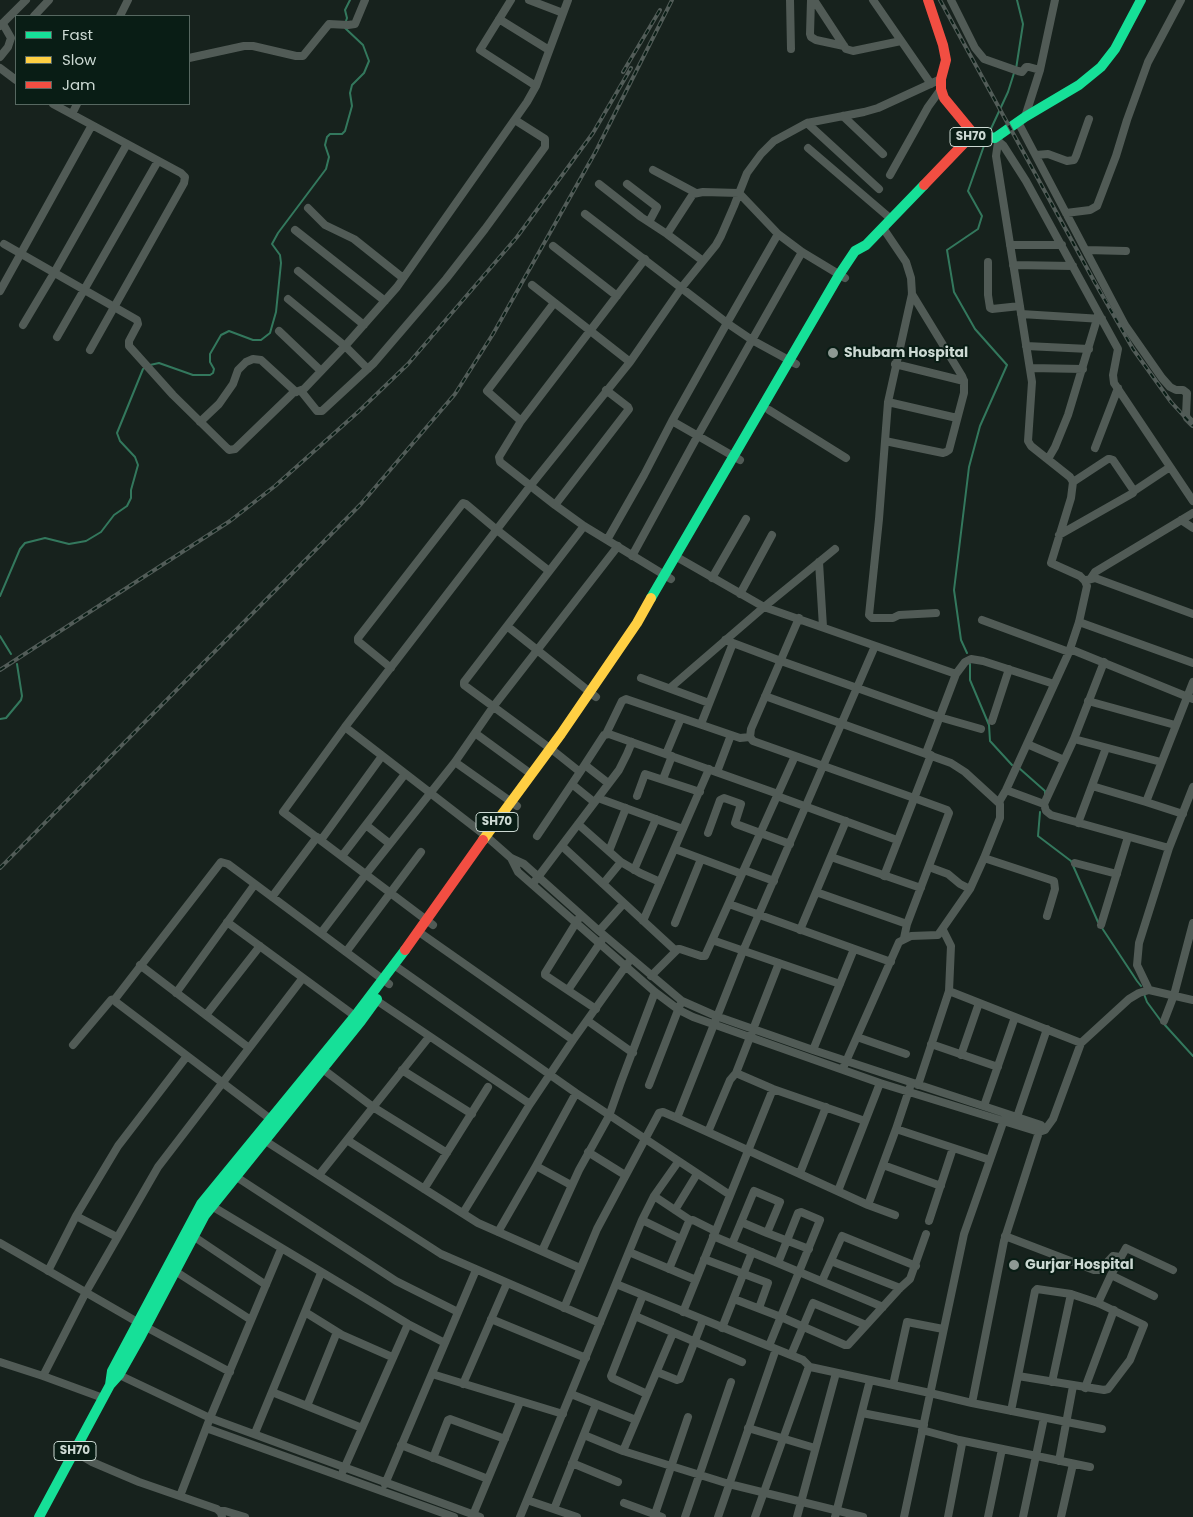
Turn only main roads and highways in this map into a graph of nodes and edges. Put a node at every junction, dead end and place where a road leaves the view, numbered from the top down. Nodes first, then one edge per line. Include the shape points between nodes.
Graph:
1 (928, 0) edge
2 (1141, 0) edge
3 (976, 135) junction
4 (793, 362) junction
5 (737, 459) junction
6 (553, 750) junction
7 (514, 804) junction
8 (386, 982) junction
9 (358, 1019) junction
10 (274, 1121) junction
11 (208, 1203) junction
12 (142, 1325) junction
13 (39, 1517) edge

1 - 3 main road, SH70 via 946,60 938,84 944,98
2 - 3 main road via 1116,49 1101,67 997,138
3 - 4 main road, SH70 via 866,245 861,256 842,277
4 - 5 main road, SH70
4 - 5 main road, SH70 via 769,410
5 - 6 main road, SH70 via 667,577 644,627
6 - 7 main road, SH70
6 - 7 main road, SH70 via 531,774
7 - 8 main road, SH70
8 - 9 main road, SH70
8 - 9 main road, SH70 via 376,1000
9 - 10 main road, SH70
10 - 11 main road, SH70
10 - 11 main road, SH70 via 264,1140
11 - 12 main road, SH70 via 175,1271
11 - 12 main road, SH70 via 197,1211
12 - 13 main road, SH70

